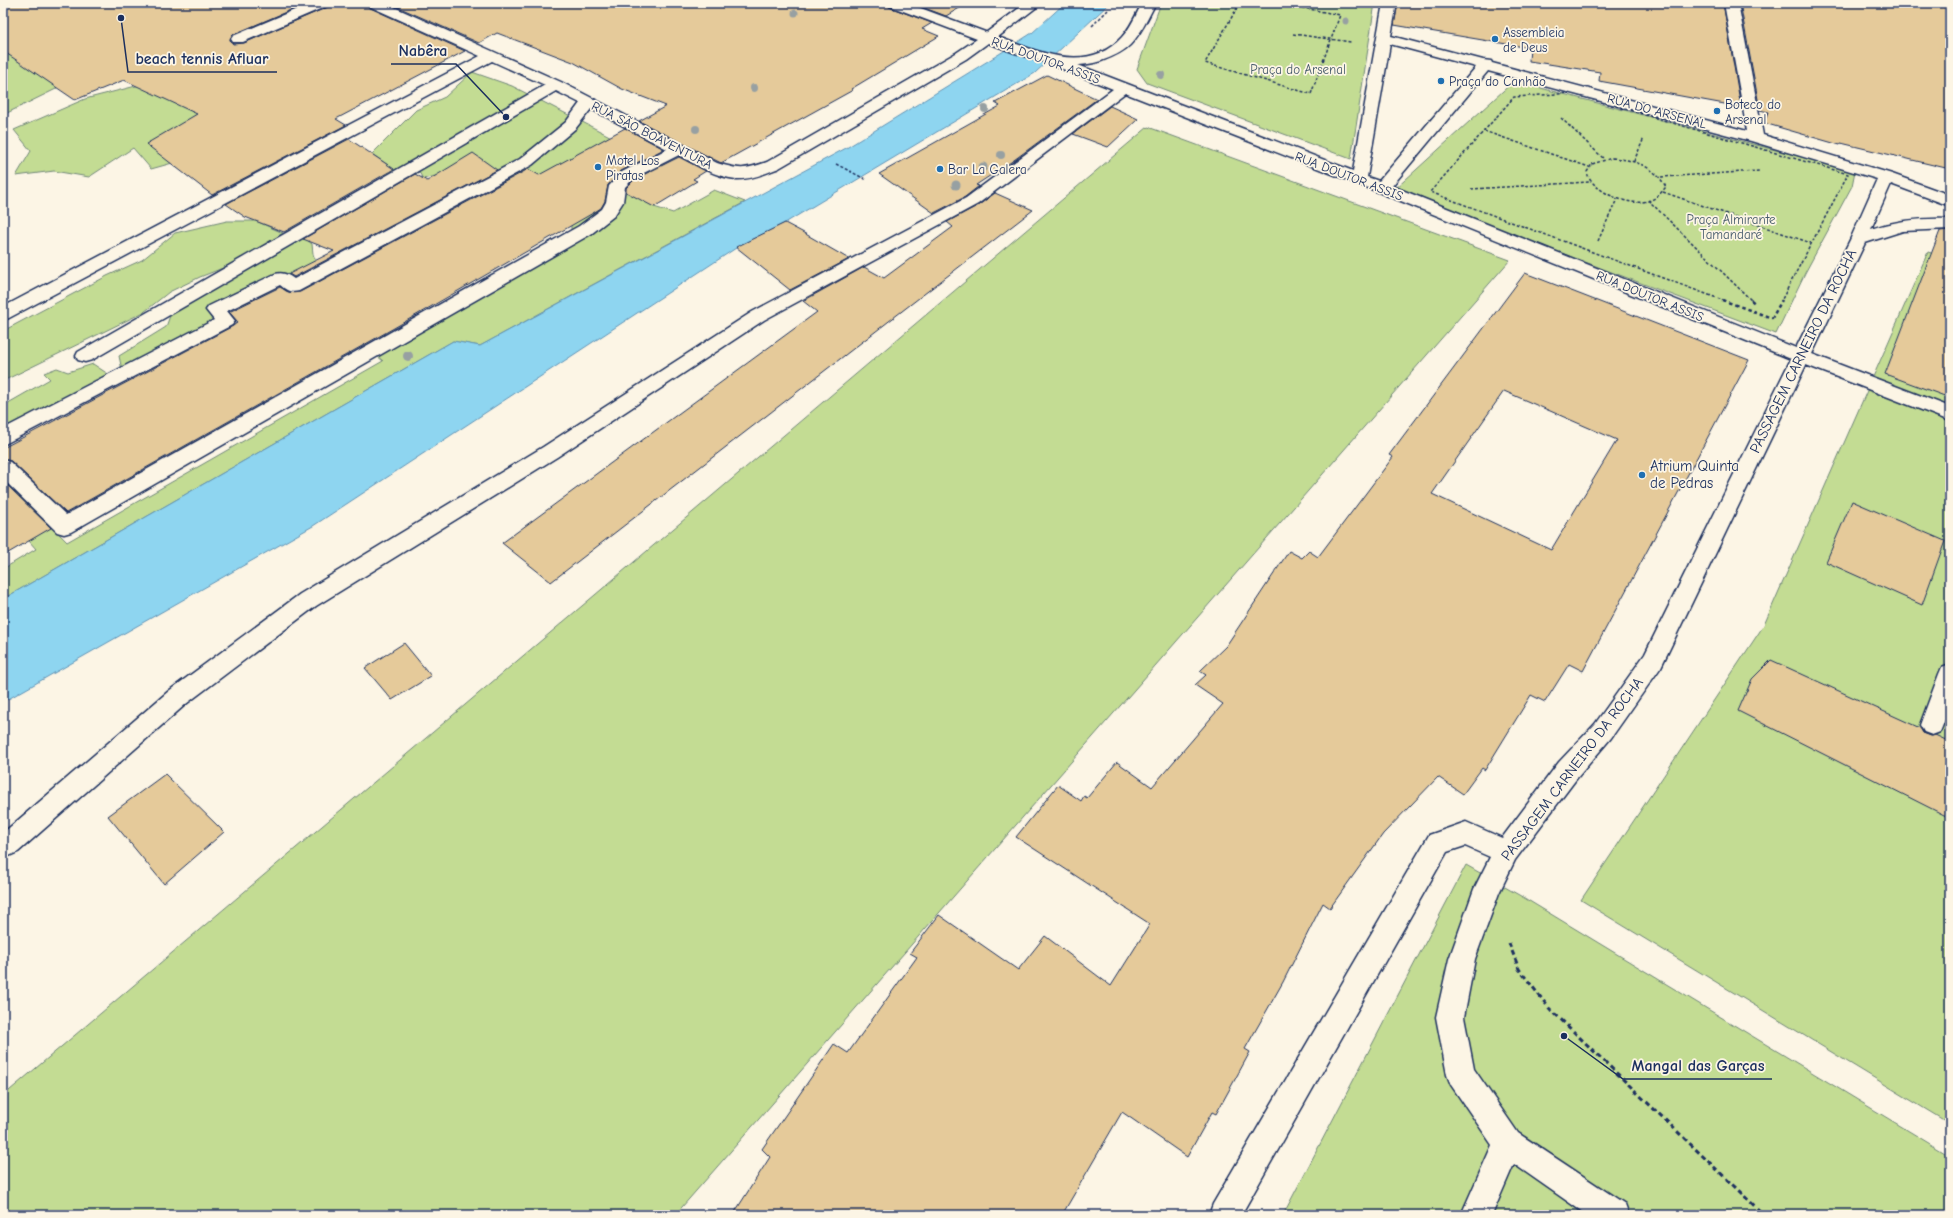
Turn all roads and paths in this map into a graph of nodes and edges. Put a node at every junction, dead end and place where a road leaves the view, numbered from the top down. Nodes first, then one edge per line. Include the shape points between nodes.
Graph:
1 (322, 3) edge
2 (374, 3) edge
3 (895, 3) edge
4 (1035, 3) edge
5 (1149, 3) edge
6 (1240, 3) edge
7 (1278, 3) edge
8 (1390, 3) edge
9 (1731, 3) edge
10 (1293, 34) dead end
11 (988, 38) junction
12 (1383, 38) junction
13 (238, 39) dead end
14 (1331, 39) junction
15 (1357, 43) dead end
16 (491, 56) junction
17 (1055, 61) junction
18 (1486, 64) junction
19 (556, 84) junction
20 (1122, 89) junction
21 (589, 102) junction
22 (1484, 131) junction
23 (1756, 138) junction
24 (679, 149) junction
25 (830, 161) dead end
26 (1829, 164) junction
27 (1589, 167) junction
28 (1815, 167) dead end
29 (1761, 171) dead end
30 (1661, 177) junction
31 (1886, 177) junction
32 (865, 179) dead end
33 (1359, 180) junction
34 (1589, 182) junction
35 (1382, 188) junction
36 (1468, 190) dead end
37 (1430, 192) junction
38 (1437, 192) dead end
39 (1663, 192) junction
40 (1617, 199) junction
41 (1648, 200) junction
42 (1950, 201) edge
43 (1950, 224) edge
44 (1858, 240) junction
45 (1811, 243) junction
46 (1593, 252) junction
47 (1759, 307) dead end
48 (1765, 312) dead end
49 (3, 314) edge
50 (1772, 318) junction
51 (1758, 339) junction
52 (85, 356) dead end
53 (1800, 356) junction
54 (1950, 414) edge
55 (3, 438) edge
56 (3, 467) edge
57 (1950, 674) edge
58 (1932, 725) dead end
59 (8, 844) dead end
60 (1506, 852) junction
61 (1487, 889) junction
62 (1508, 1143) junction
63 (1224, 1215) edge
64 (1476, 1215) edge
65 (1614, 1215) edge
66 (1764, 1215) edge

1 - 13 street
2 - 16 street, RUA SÃO BOAVENTURA
3 - 11 street, RUA DOUTOR ASSIS
4 - 11 street, RUA SÃO BOAVENTURA
5 - 17 street via 1138,24 1119,47 1095,59 1076,63
6 - 14 path via 1205,63 1311,94
7 - 14 path via 1340,15
8 - 12 street
9 - 23 street
10 - 14 path
11 - 17 street, RUA DOUTOR ASSIS
11 - 24 street, RUA SÃO BOAVENTURA via 795,154 753,172 737,174 711,166
12 - 18 street, RUA DO ARSENAL
12 - 33 street
14 - 15 path
16 - 19 street, RUA SÃO BOAVENTURA
16 - 49 street
17 - 20 street, RUA DOUTOR ASSIS
18 - 23 street, RUA DO ARSENAL
18 - 35 street
19 - 21 street, RUA SÃO BOAVENTURA
19 - 52 street
20 - 33 street, RUA DOUTOR ASSIS
20 - 59 street via 972,201 758,316 550,452 308,600 178,697
21 - 24 street, RUA SÃO BOAVENTURA
21 - 55 street via 571,125 526,162 293,287 281,278 215,310 226,321
22 - 26 path via 1514,97 1570,93
22 - 27 path
22 - 37 path
23 - 26 street, RUA DO ARSENAL
24 - 56 street via 628,175 617,186 616,200 609,214 585,230 64,526
25 - 32 path
26 - 28 path
26 - 31 street, RUA DO ARSENAL
26 - 45 path via 1848,174
27 - 30 path via 1600,160 1626,159 1652,169
27 - 34 path via 1586,170
29 - 30 path
30 - 39 path via 1666,187
31 - 42 street, RUA DO ARSENAL
31 - 44 street, PASSAGEM CARNEIRO DA ROCHA
33 - 35 street, RUA DOUTOR ASSIS
34 - 36 path
34 - 40 path
35 - 51 street, RUA DOUTOR ASSIS
37 - 38 path
37 - 46 path
39 - 41 path via 1662,195
39 - 45 path
40 - 41 path via 1635,202
40 - 46 path
41 - 47 path
43 - 44 street, PASSAGEM CARNEIRO DA ROCHA via 1897,225
44 - 53 street, PASSAGEM CARNEIRO DA ROCHA
45 - 50 path
46 - 50 path
48 - 50 path
50 - 51 path
51 - 53 street, RUA DOUTOR ASSIS
53 - 54 street, RUA DOUTOR ASSIS
53 - 60 street, PASSAGEM CARNEIRO DA ROCHA via 1653,660 1603,732 1568,770
57 - 58 street
60 - 61 street, PASSAGEM CARNEIRO DA ROCHA
60 - 63 street via 1466,834 1438,843
61 - 62 street, PASSAGEM CARNEIRO DA ROCHA via 1462,960 1450,1017 1461,1075
61 - 66 path via 1519,968 1549,1008
62 - 64 street
62 - 65 street

